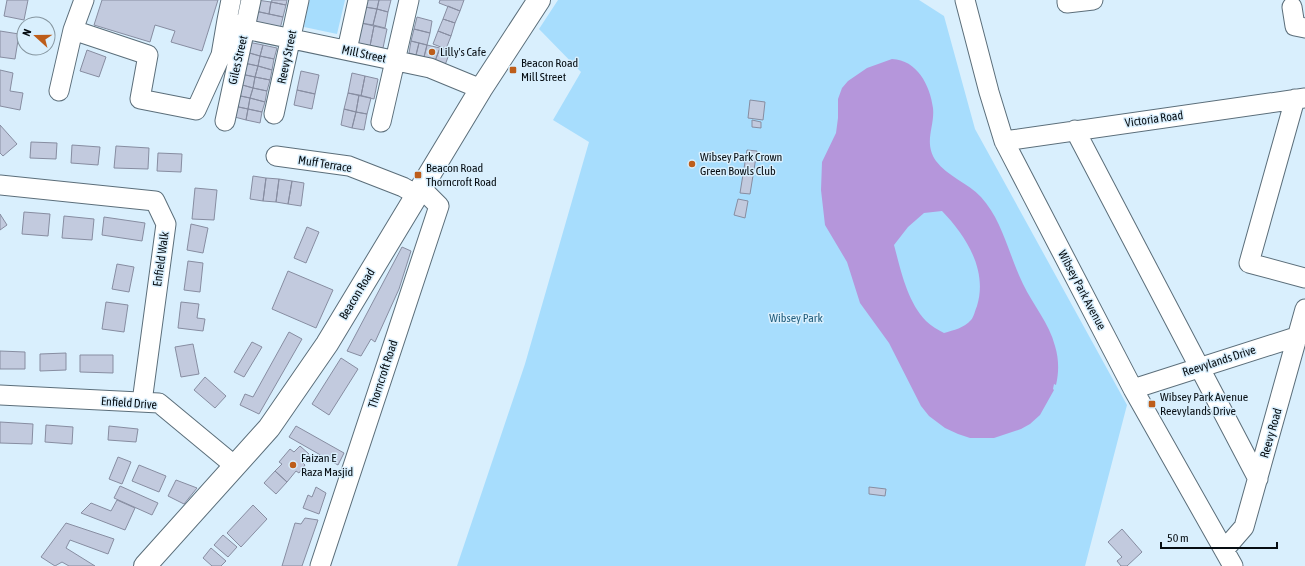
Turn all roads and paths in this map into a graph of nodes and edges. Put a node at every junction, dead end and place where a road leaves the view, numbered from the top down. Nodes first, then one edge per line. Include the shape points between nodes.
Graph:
1 (84, 0) edge
2 (231, 0) edge
3 (251, 0) edge
4 (299, 0) edge
5 (358, 0) edge
6 (409, 0) edge
7 (539, 0) edge
8 (964, 0) edge
9 (1066, 0) edge
10 (1093, 0) edge
11 (1292, 7) dead end
12 (227, 20) junction
13 (1305, 28) edge
14 (245, 29) junction
15 (74, 30) junction
16 (291, 38) junction
17 (347, 50) junction
18 (395, 60) junction
19 (481, 89) junction
20 (59, 91) dead end
21 (1300, 99) edge
22 (274, 114) dead end
23 (225, 121) dead end
24 (381, 122) dead end
25 (1075, 130) junction
26 (1004, 141) junction
27 (276, 156) dead end
28 (0, 185) edge
29 (419, 192) junction
30 (1305, 278) edge
31 (1305, 309) edge
32 (1302, 335) edge
33 (1201, 367) junction
34 (1133, 389) junction
35 (0, 395) edge
36 (142, 402) junction
37 (235, 466) junction
38 (1258, 479) junction
39 (1228, 558) edge
40 (145, 566) edge
41 (320, 566) edge

1 - 15 street
2 - 12 street
3 - 14 street, Giles Street
4 - 16 street, Reevy Street
5 - 17 street
6 - 18 street
7 - 19 main road, Beacon Road
8 - 26 street, Wibsey Park Avenue
9 - 10 street via 1067,3
11 - 13 street via 1295,26
12 - 14 street, Mill Street
12 - 15 street via 221,55 196,110 140,99 148,54
14 - 16 street, Mill Street
14 - 23 street, Giles Street
15 - 20 street
16 - 17 street, Mill Street
16 - 22 street, Reevy Street
17 - 18 street, Mill Street
18 - 19 street, Mill Street via 430,68
18 - 24 street
19 - 29 main road, Beacon Road
21 - 25 street, Victoria Road
21 - 30 street via 1249,263
25 - 26 street, Victoria Road
25 - 33 street
26 - 34 street, Wibsey Park Avenue
27 - 29 street, Muff Terrace via 349,166
28 - 36 street, Enfield Walk via 155,201 166,224
29 - 37 main road, Beacon Road via 327,344 269,428
29 - 41 street, Thorncroft Road via 439,206
31 - 32 street, Reevy Road
32 - 33 street, Reevylands Drive
32 - 38 street, Reevy Road
33 - 34 street, Reevylands Drive
33 - 38 street
34 - 39 street, Wibsey Park Avenue
35 - 36 street, Enfield Drive
36 - 37 street, Enfield Drive via 159,403
37 - 40 main road, Beacon Road
38 - 39 street, Reevy Road via 1244,527

